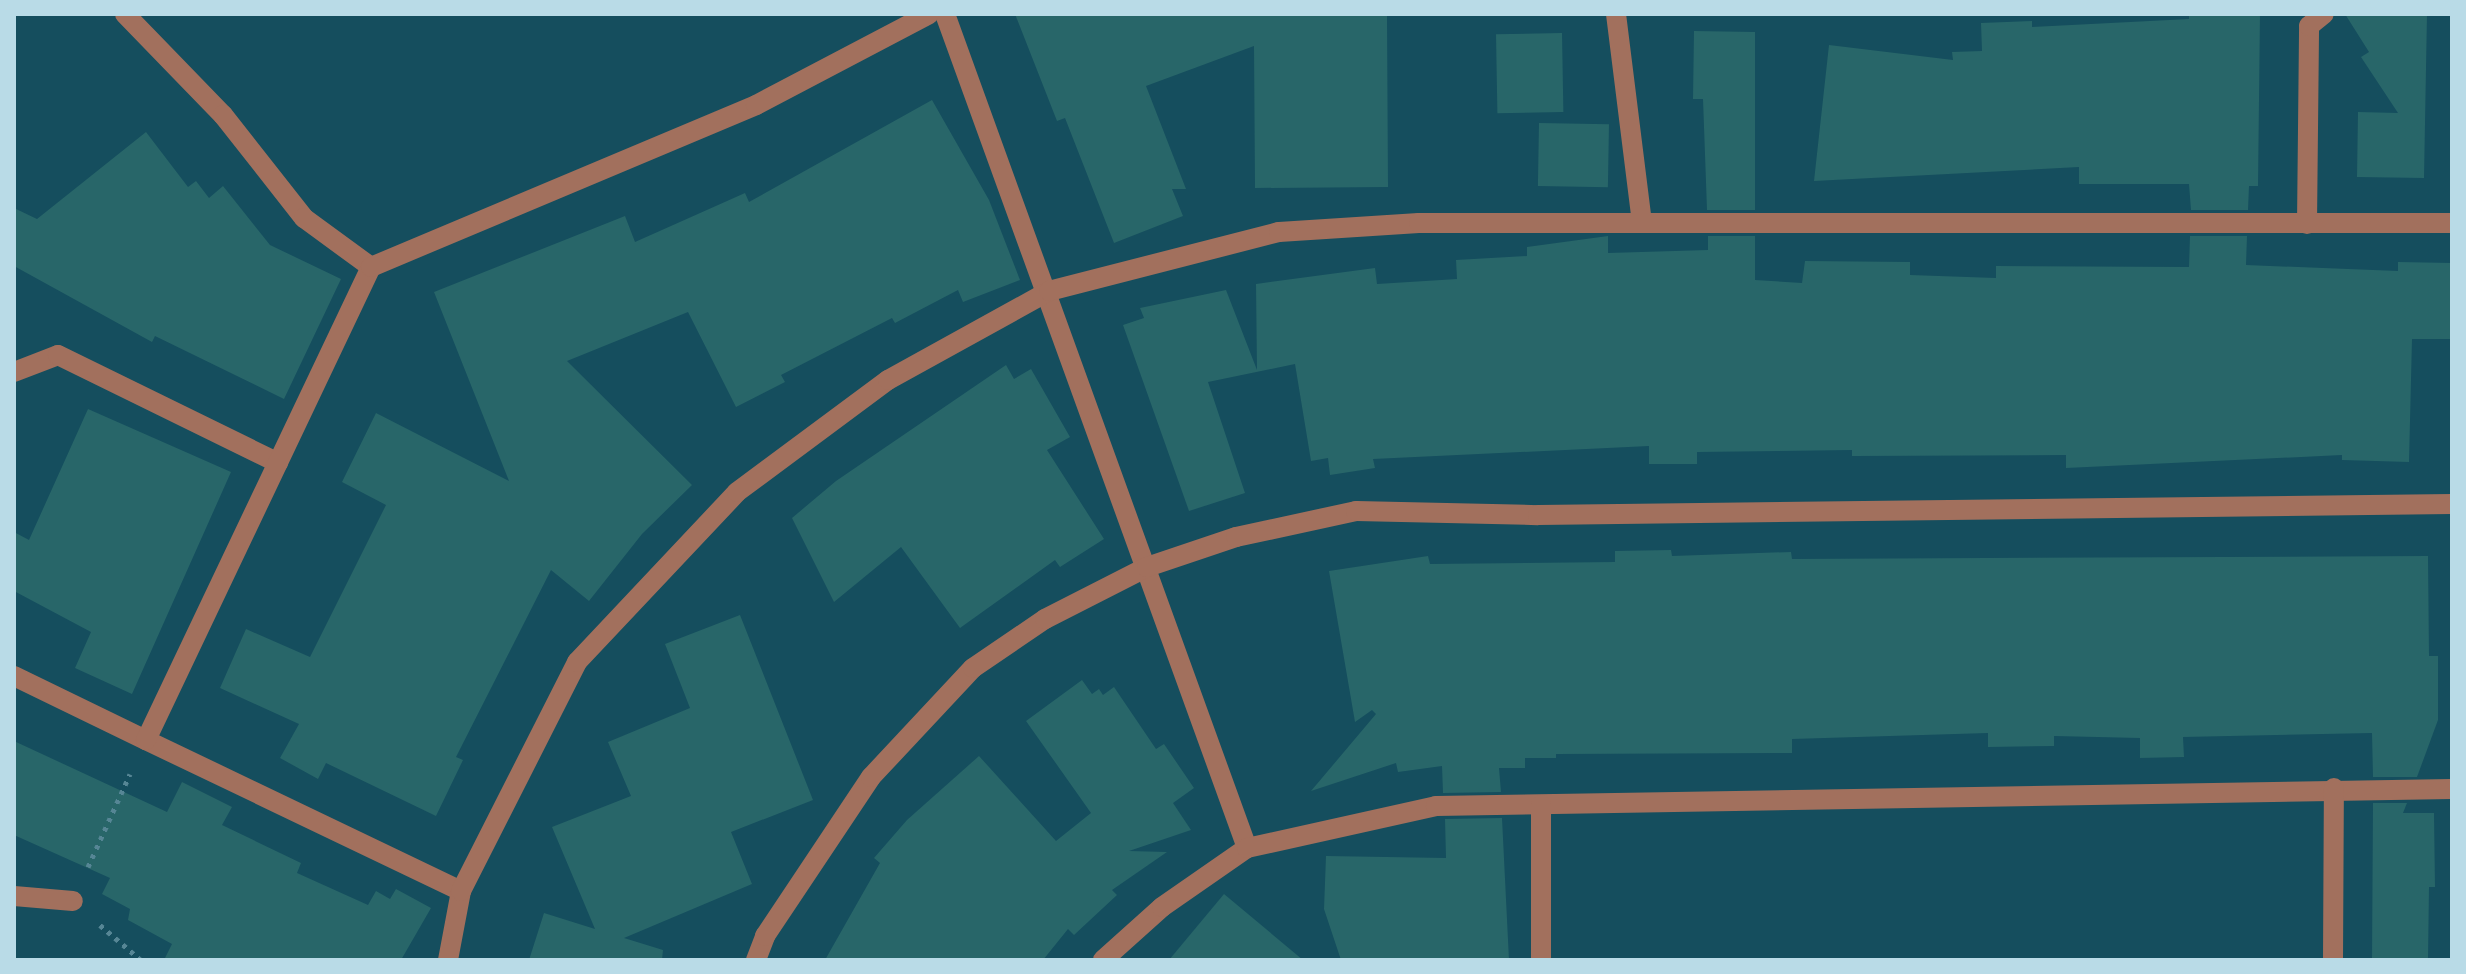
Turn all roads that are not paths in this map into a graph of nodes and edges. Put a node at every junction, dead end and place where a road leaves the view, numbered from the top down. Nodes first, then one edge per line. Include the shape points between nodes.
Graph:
1 (125, 14) edge
2 (929, 14) edge
3 (945, 14) edge
4 (1616, 14) edge
5 (2324, 14) edge
6 (1642, 222) junction
7 (2452, 223) edge
8 (2307, 224) junction
9 (371, 267) junction
10 (1049, 291) junction
11 (14, 372) edge
12 (278, 463) junction
13 (2452, 504) edge
14 (1147, 567) junction
15 (14, 676) edge
16 (146, 740) junction
17 (2334, 788) junction
18 (2452, 789) edge
19 (1541, 805) junction
20 (1247, 848) junction
21 (461, 891) junction
22 (14, 896) edge
23 (73, 901) road end
24 (448, 960) edge
25 (756, 960) edge
26 (1103, 960) edge
27 (1541, 960) edge
28 (2333, 960) edge

1 - 9 lane via 223,115 304,218
2 - 9 lane via 756,105
3 - 10 lane
4 - 6 lane
5 - 8 lane via 2309,26
6 - 8 lane
6 - 10 lane via 1419,223 1279,232
7 - 8 lane
9 - 12 lane
10 - 14 lane
10 - 21 lane via 888,380 737,492 577,662
11 - 12 lane via 58,355
12 - 16 lane
13 - 14 lane via 1570,515 1356,511 1236,537
14 - 20 lane
14 - 25 lane via 1045,619 973,668 871,777 765,936
15 - 16 lane
16 - 21 lane
17 - 18 lane
17 - 19 lane
17 - 28 lane
19 - 20 lane via 1436,806
19 - 27 lane
20 - 26 lane via 1162,907
21 - 24 lane
22 - 23 lane

